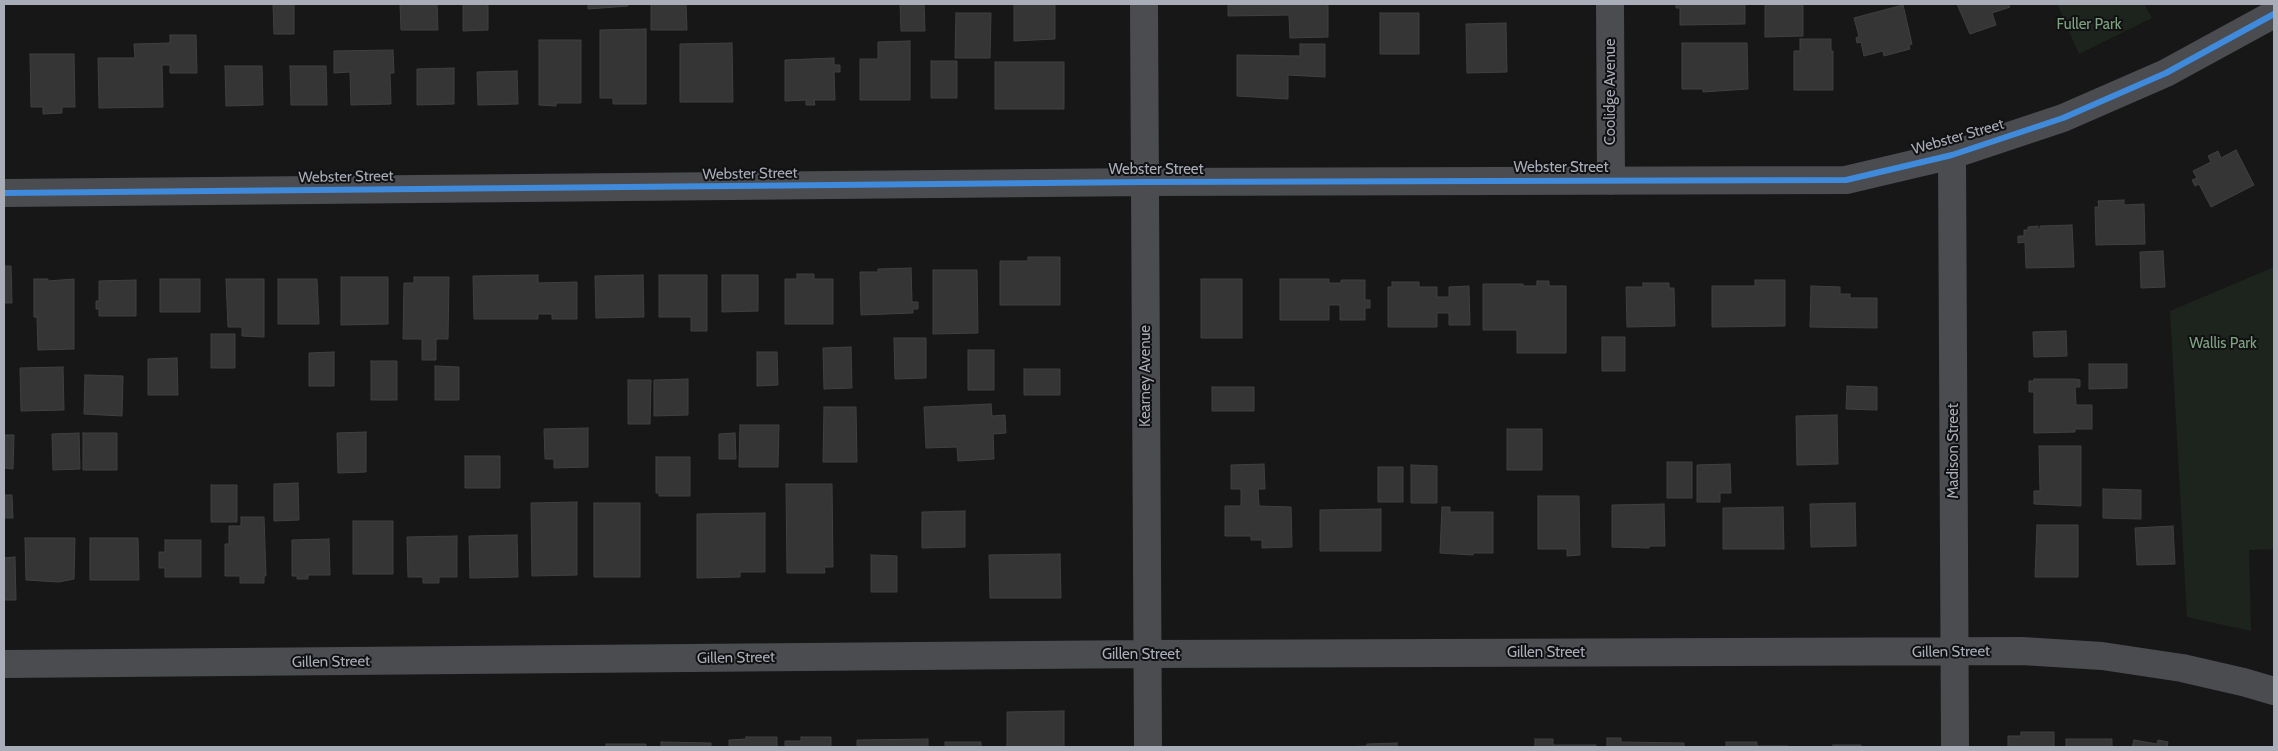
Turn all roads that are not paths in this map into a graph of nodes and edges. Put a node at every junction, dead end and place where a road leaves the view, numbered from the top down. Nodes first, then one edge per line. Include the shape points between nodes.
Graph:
1 (1144, 4) edge
2 (1610, 4) edge
3 (2274, 14) edge
4 (1952, 155) junction
5 (1612, 181) junction
6 (1145, 182) junction
7 (4, 193) edge
8 (1955, 652) junction
9 (1147, 654) junction
10 (4, 664) edge
11 (2274, 691) edge
12 (1148, 747) edge
13 (1955, 747) edge

1 - 6 street, Kearney Avenue
2 - 5 street, Coolidge Avenue
3 - 4 street, Webster Street via 2166,73 2062,118
4 - 5 street, Webster Street via 1846,180
4 - 8 street, Madison Street
5 - 6 street, Webster Street
6 - 7 street, Webster Street
6 - 9 street, Kearney Avenue
8 - 9 street, Gillen Street
8 - 11 street, Gillen Street via 2022,651 2102,656 2182,668
8 - 13 street, Madison Street
9 - 10 street, Gillen Street
9 - 12 street, Kearney Avenue

